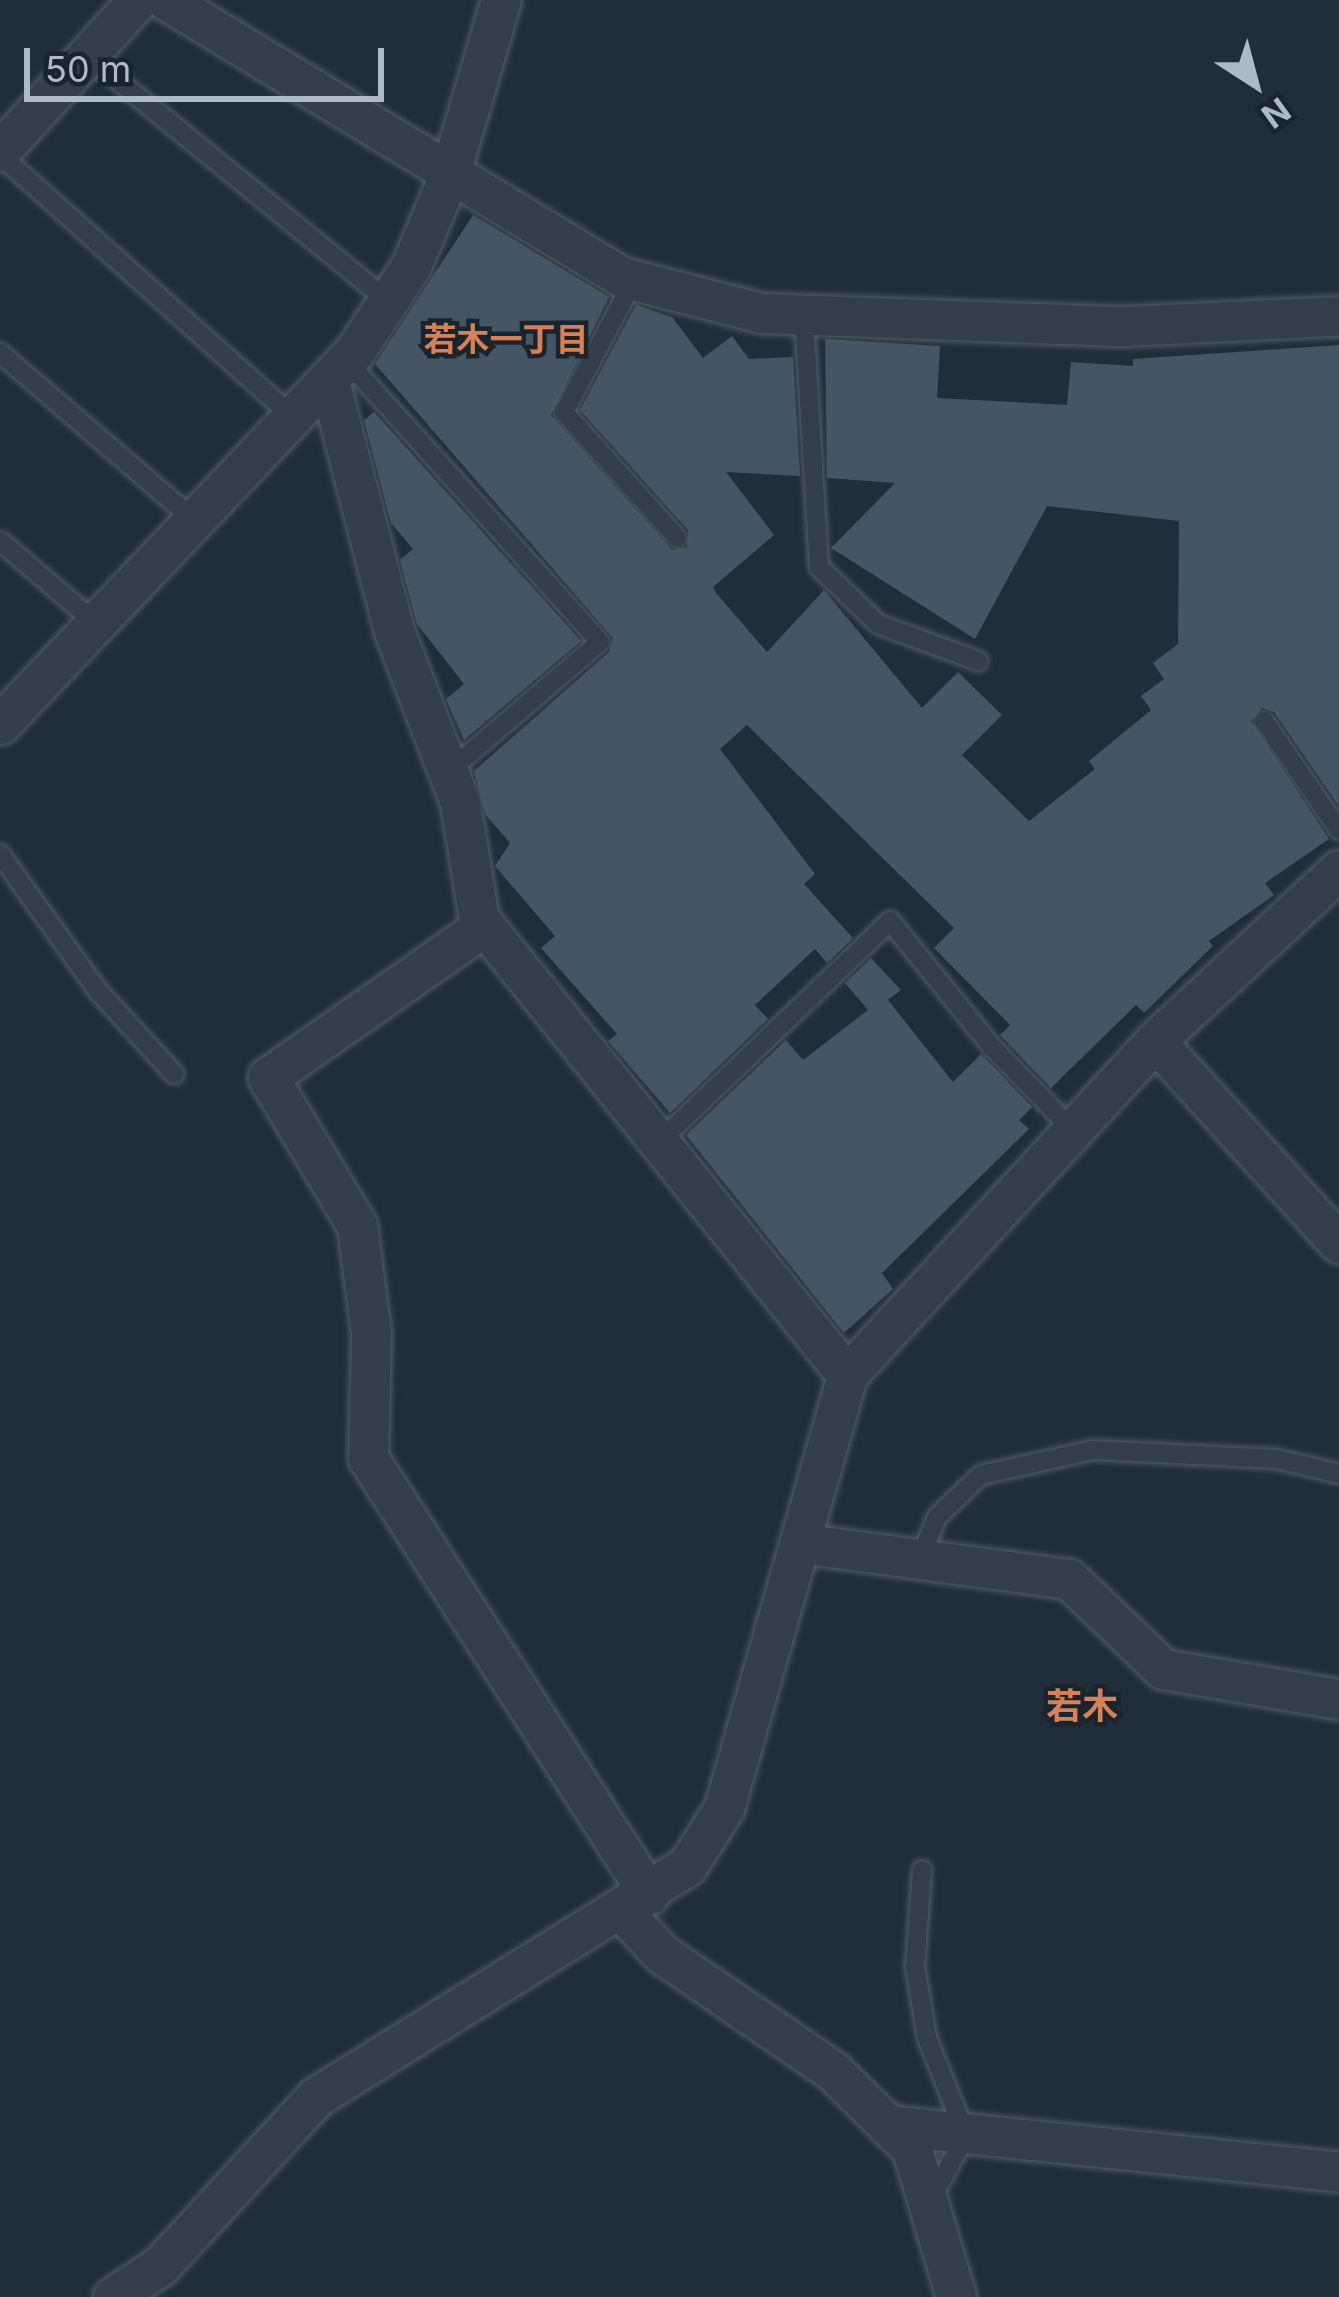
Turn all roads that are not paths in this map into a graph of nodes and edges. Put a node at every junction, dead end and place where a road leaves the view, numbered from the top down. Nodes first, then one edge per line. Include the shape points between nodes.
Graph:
1 (138, 0) edge
2 (166, 0) edge
3 (501, 0) edge
4 (89, 57) junction
5 (0, 153) edge
6 (450, 173) junction
7 (634, 280) junction
8 (387, 300) junction
9 (804, 315) junction
10 (1339, 316) edge
11 (0, 353) edge
12 (338, 371) junction
13 (295, 419) junction
14 (195, 520) junction
15 (677, 538) dead end
16 (0, 541) edge
17 (96, 623) junction
18 (978, 661) dead end
19 (1264, 722) dead end
20 (0, 724) edge
21 (448, 772) junction
22 (1339, 830) edge
23 (0, 854) edge
24 (1339, 870) edge
25 (484, 926) junction
26 (1156, 1040) junction
27 (174, 1074) dead end
28 (1074, 1131) junction
29 (658, 1144) junction
30 (1339, 1243) edge
31 (847, 1375) junction
32 (1339, 1474) edge
33 (799, 1543) junction
34 (920, 1559) junction
35 (1339, 1699) edge
36 (922, 1870) dead end
37 (634, 1902) junction
38 (887, 2125) junction
39 (966, 2135) junction
40 (1339, 2173) edge
41 (929, 2204) junction
42 (113, 2297) edge
43 (956, 2297) edge

1 - 4 street
2 - 6 street
3 - 6 street
4 - 5 street
4 - 8 lane
5 - 13 lane
6 - 7 street
6 - 8 street via 412,266
7 - 9 street via 761,313
7 - 15 lane via 564,412
8 - 12 street
9 - 10 street via 1124,326
9 - 18 lane via 819,567 878,623
11 - 14 lane
12 - 13 street
12 - 21 street via 394,631
12 - 21 lane via 600,641
13 - 14 street
14 - 17 street
16 - 17 lane
17 - 20 street
19 - 22 lane
21 - 25 street
23 - 27 lane via 98,991
24 - 26 street
25 - 29 street
25 - 37 street via 268,1077 357,1226 371,1334 368,1458
26 - 28 street
26 - 30 street
28 - 29 lane via 992,1047 890,921
28 - 31 street
29 - 31 street
31 - 33 street
32 - 34 lane via 1276,1459 1093,1450 981,1474 937,1517
33 - 34 street
33 - 37 street via 724,1808 687,1866
34 - 35 street via 1069,1579 1163,1669 1192,1680
36 - 39 lane via 915,1967 927,2038
37 - 38 street via 662,1954 833,2071
37 - 42 street via 316,2097 160,2266
38 - 39 street
38 - 41 street via 912,2149
39 - 40 street
39 - 41 lane
41 - 43 street

